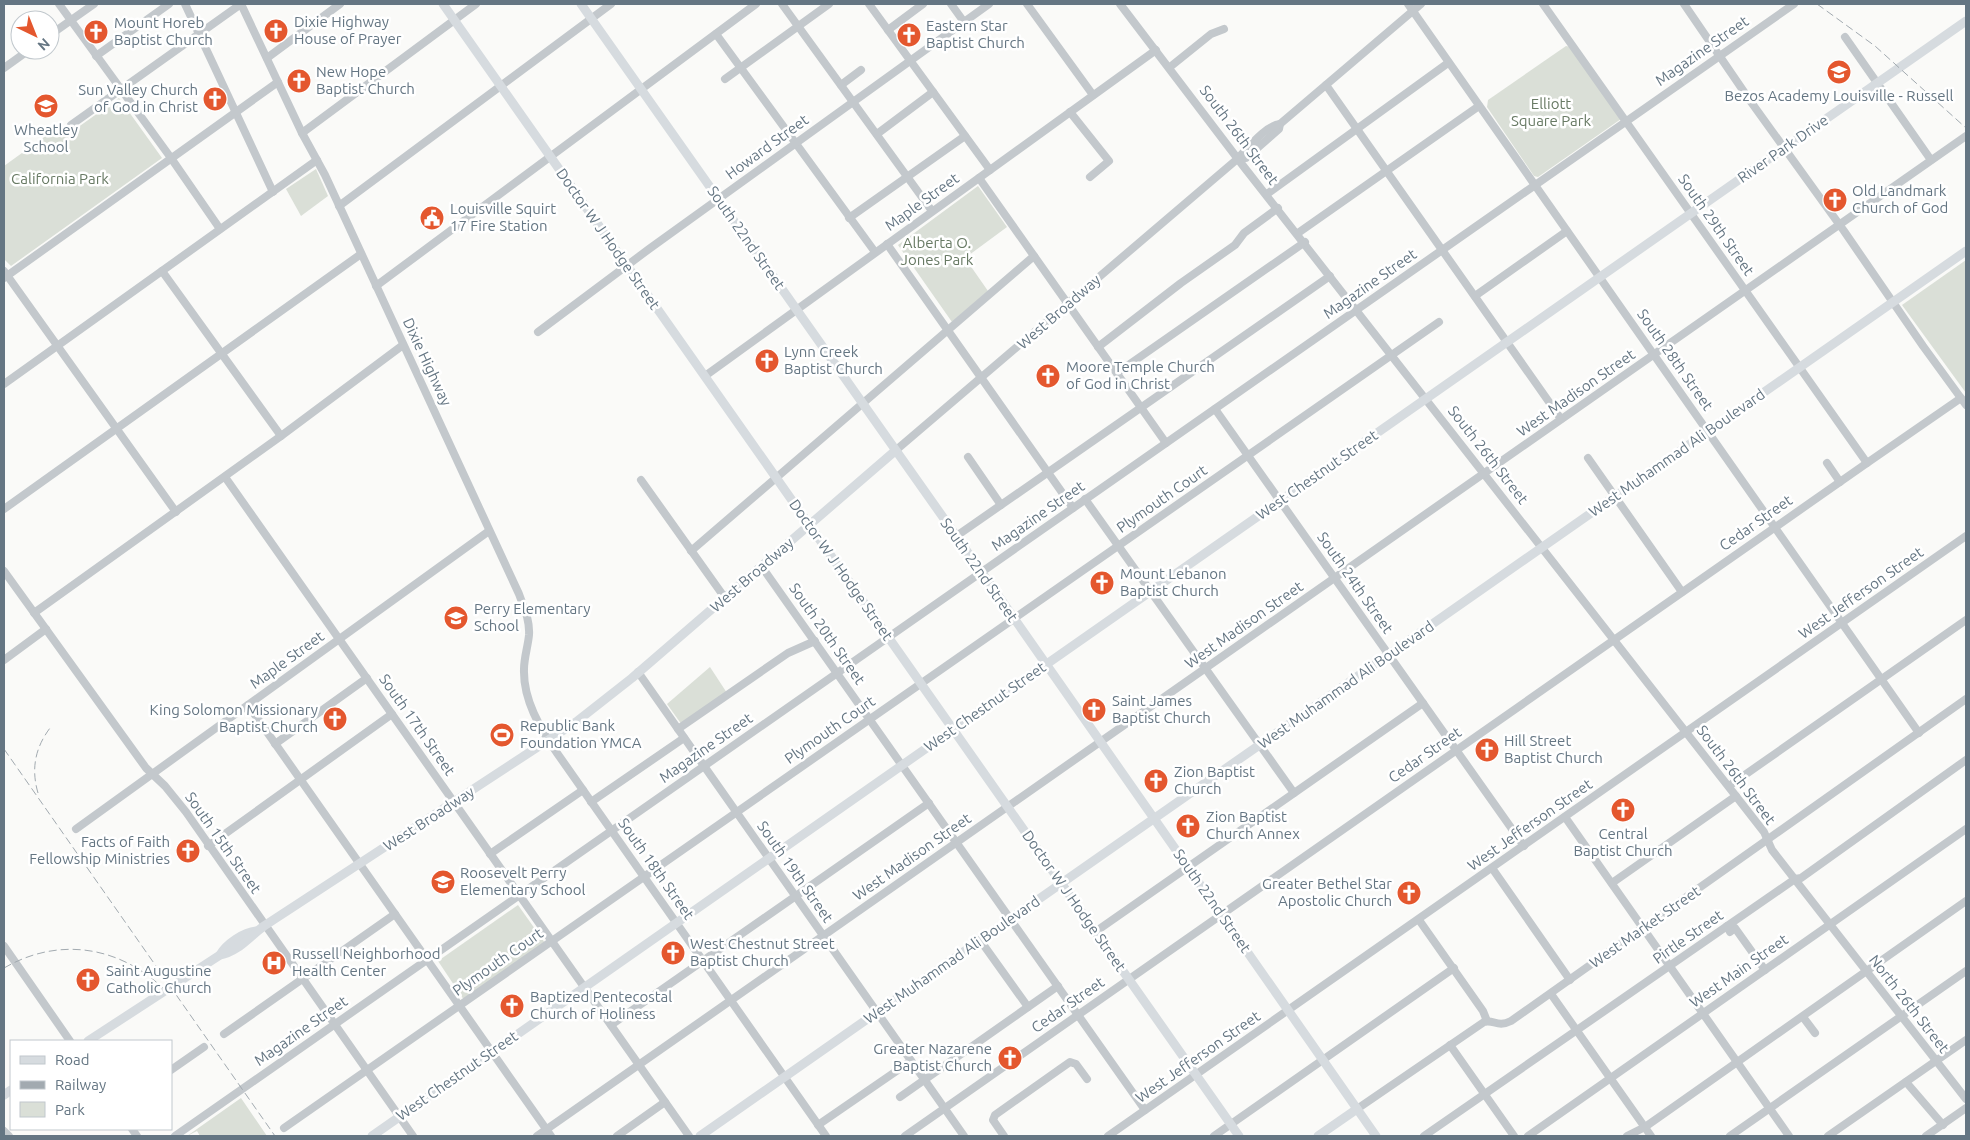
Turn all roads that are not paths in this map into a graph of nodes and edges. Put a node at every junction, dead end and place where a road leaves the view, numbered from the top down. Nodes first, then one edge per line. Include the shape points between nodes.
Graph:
1 (58, 4) edge
2 (94, 4) edge
3 (169, 4) edge
4 (185, 4) edge
5 (241, 4) edge
6 (340, 4) edge
7 (443, 4) edge
8 (476, 4) edge
9 (581, 4) edge
10 (611, 4) edge
11 (756, 4) edge
12 (782, 4) edge
13 (829, 4) edge
14 (869, 4) edge
15 (923, 4) edge
16 (951, 4) edge
17 (989, 4) edge
18 (1027, 4) edge
19 (1120, 4) edge
20 (1420, 4) edge
21 (1543, 4) edge
22 (1684, 4) edge
23 (1794, 4) edge
24 (1411, 7) edge
25 (591, 18) junction
26 (70, 20) junction
27 (454, 20) junction
28 (1966, 21) edge
29 (964, 22) junction
30 (799, 27) junction
31 (60, 28) edge
32 (1224, 29) dead end
33 (888, 30) junction
34 (198, 34) junction
35 (716, 34) junction
36 (1845, 38) dead end
37 (1156, 50) junction
38 (96, 56) junction
39 (1720, 56) junction
40 (267, 58) junction
41 (15, 60) edge
42 (910, 61) junction
43 (1448, 63) junction
44 (1170, 67) junction
45 (4, 68) edge
46 (741, 68) junction
47 (861, 70) dead end
48 (725, 79) dead end
49 (278, 82) junction
50 (1877, 83) junction
51 (841, 85) junction
52 (1326, 85) junction
53 (501, 86) junction
54 (641, 89) junction
55 (121, 90) junction
56 (933, 92) junction
57 (1093, 95) junction
58 (853, 102) junction
59 (1479, 106) junction
60 (236, 112) junction
61 (1070, 112) junction
62 (1626, 122) junction
63 (71, 125) dead end
64 (1357, 129) junction
65 (302, 133) junction
66 (877, 134) junction
67 (965, 136) junction
68 (1966, 136) edge
69 (796, 144) junction
70 (1785, 148) junction
71 (550, 157) junction
72 (171, 158) junction
73 (1238, 158) junction
74 (317, 160) junction
75 (1931, 160) junction
76 (990, 170) junction
77 (1387, 171) junction
78 (1090, 177) dead end
79 (908, 178) junction
80 (979, 178) junction
81 (1535, 185) junction
82 (273, 192) junction
83 (1267, 194) junction
84 (718, 199) junction
85 (339, 206) junction
86 (1278, 208) junction
87 (932, 212) junction
88 (1691, 213) junction
89 (849, 218) junction
90 (1840, 224) junction
91 (220, 229) junction
92 (1567, 232) junction
93 (1298, 233) junction
94 (1304, 242) junction
95 (887, 244) junction
96 (1442, 250) junction
97 (1966, 250) edge
98 (875, 252) junction
99 (361, 254) junction
100 (1034, 256) junction
101 (627, 265) junction
102 (162, 271) junction
103 (5, 275) edge
104 (1330, 276) junction
105 (1599, 278) junction
106 (376, 286) junction
107 (1746, 290) junction
108 (1475, 296) junction
109 (1893, 302) junction
110 (1068, 304) junction
111 (796, 310) junction
112 (1356, 310) junction
113 (1439, 322) dead end
114 (948, 330) junction
115 (538, 332) dead end
116 (1507, 342) junction
117 (403, 345) junction
118 (57, 346) junction
119 (1098, 347) junction
120 (221, 354) junction
121 (1392, 355) junction
122 (1654, 355) junction
123 (1800, 367) junction
124 (1117, 373) junction
125 (705, 376) junction
126 (982, 378) junction
127 (4, 384) edge
128 (1426, 398) junction
129 (1961, 398) junction
130 (862, 404) junction
131 (1966, 406) edge
132 (1141, 407) junction
133 (1215, 409) junction
134 (1561, 419) junction
135 (116, 428) junction
136 (1708, 432) junction
137 (281, 436) junction
138 (1166, 443) junction
139 (896, 452) junction
140 (1248, 455) junction
141 (968, 457) dead end
142 (1588, 458) dead end
143 (1827, 463) dead end
144 (1867, 463) junction
145 (1048, 472) junction
146 (1485, 473) junction
147 (225, 477) junction
148 (776, 478) junction
149 (641, 480) dead end
150 (1840, 482) junction
151 (1615, 496) junction
152 (1085, 499) junction
153 (1280, 501) junction
154 (1001, 505) junction
155 (1073, 508) junction
156 (4, 509) edge
157 (176, 512) junction
158 (810, 525) junction
159 (1775, 527) junction
160 (489, 531) junction
161 (1966, 536) edge
162 (955, 537) junction
163 (1118, 546) junction
164 (1542, 547) junction
165 (691, 550) junction
166 (762, 566) junction
167 (4, 571) edge
168 (982, 572) junction
169 (1335, 578) junction
170 (1150, 591) junction
171 (1682, 592) junction
172 (725, 598) junction
173 (34, 613) junction
174 (1014, 618) junction
175 (1966, 620) edge
176 (1842, 623) junction
177 (46, 629) junction
178 (888, 637) junction
179 (340, 639) junction
180 (1614, 639) junction
181 (815, 642) junction
182 (1389, 655) junction
183 (4, 660) edge
184 (1045, 665) junction
185 (1205, 669) junction
186 (638, 672) junction
187 (837, 673) junction
188 (367, 678) junction
189 (1882, 679) junction
190 (921, 684) junction
191 (1966, 699) edge
192 (1423, 703) junction
193 (248, 705) junction
194 (392, 714) junction
195 (870, 719) junction
196 (678, 729) junction
197 (953, 730) junction
198 (1686, 732) junction
199 (1919, 732) junction
200 (684, 738) junction
201 (549, 741) junction
202 (1100, 742) junction
203 (275, 744) junction
204 (1260, 745) junction
205 (1456, 750) junction
206 (1966, 760) edge
207 (902, 765) junction
208 (704, 766) junction
209 (153, 774) junction
210 (300, 780) junction
211 (1728, 786) junction
212 (583, 790) junction
213 (1294, 793) junction
214 (1736, 796) junction
215 (591, 802) junction
216 (454, 803) junction
217 (929, 803) junction
218 (1008, 807) junction
219 (736, 812) junction
220 (1565, 817) junction
221 (1154, 819) junction
222 (76, 829) dead end
223 (1966, 829) edge
224 (612, 831) junction
225 (1767, 840) junction
226 (957, 842) junction
227 (208, 846) junction
228 (1524, 846) junction
229 (490, 854) junction
230 (769, 858) junction
231 (360, 865) junction
232 (1188, 867) junction
233 (1492, 868) junction
234 (644, 877) junction
235 (1794, 879) junction
236 (1612, 883) junction
237 (1062, 884) junction
238 (519, 895) junction
239 (796, 896) junction
240 (1966, 901) edge
241 (394, 914) junction
242 (1221, 915) junction
243 (1010, 919) junction
244 (1419, 920) junction
245 (676, 922) junction
246 (1830, 924) junction
247 (1727, 926) junction
248 (1643, 928) junction
249 (260, 929) junction
250 (1095, 932) junction
251 (823, 936) junction
252 (980, 940) junction
253 (552, 941) junction
254 (4, 946) edge
255 (427, 960) junction
256 (704, 961) junction
257 (1670, 966) junction
258 (1454, 968) junction
259 (1765, 970) junction
260 (1966, 971) edge
261 (1867, 972) junction
262 (302, 978) junction
263 (1129, 979) junction
264 (1570, 980) junction
265 (1058, 986) junction
266 (584, 987) junction
267 (1551, 994) junction
268 (731, 1001) junction
269 (459, 1006) junction
270 (1028, 1008) junction
271 (1288, 1010) junction
272 (877, 1012) junction
273 (1703, 1014) junction
274 (1078, 1015) junction
275 (1901, 1016) junction
276 (1803, 1017) junction
277 (1487, 1021) junction
278 (334, 1025) junction
279 (611, 1025) junction
280 (1577, 1030) junction
281 (224, 1034) dead end
282 (1815, 1034) dead end
283 (69, 1040) edge
284 (90, 1040) edge
285 (1966, 1040) edge
286 (1450, 1045) junction
287 (204, 1047) dead end
288 (492, 1052) junction
289 (1323, 1060) junction
290 (911, 1061) junction
291 (1936, 1061) junction
292 (1737, 1062) junction
293 (638, 1065) junction
294 (172, 1069) edge
295 (367, 1070) junction
296 (1196, 1075) junction
297 (784, 1077) junction
298 (1611, 1078) junction
299 (1087, 1079) dead end
300 (924, 1080) junction
301 (1906, 1082) junction
302 (1484, 1095) junction
303 (900, 1097) dead end
304 (1966, 1100) edge
305 (665, 1102) junction
306 (944, 1108) junction
307 (1770, 1108) junction
308 (1966, 1108) edge
309 (1357, 1109) junction
310 (1145, 1110) junction
311 (399, 1117) junction
312 (818, 1125) junction
313 (1230, 1125) junction
314 (1943, 1125) junction
315 (1645, 1127) junction
316 (284, 1128) dead end
317 (4, 1131) edge
318 (549, 1133) edge
319 (1532, 1135) edge
320 (9, 1136) edge
321 (175, 1136) edge
322 (372, 1136) edge
323 (413, 1136) edge
324 (537, 1136) edge
325 (617, 1136) edge
326 (689, 1136) edge
327 (700, 1136) edge
328 (826, 1136) edge
329 (905, 1136) edge
330 (964, 1136) edge
331 (1004, 1136) edge
332 (1108, 1136) edge
333 (1214, 1136) edge
334 (1239, 1136) edge
335 (1318, 1136) edge
336 (1376, 1136) edge
337 (1424, 1136) edge
338 (1514, 1136) edge
339 (1628, 1136) edge
340 (1652, 1136) edge
341 (1730, 1136) edge
342 (1789, 1136) edge
343 (1828, 1136) edge
344 (1926, 1136) edge

1 - 26 street
2 - 26 street
3 - 38 street
4 - 34 street
5 - 34 street
5 - 40 street, Dixie Highway
6 - 40 street
7 - 27 main road, Doctor W J Hodge Street
8 - 27 street
9 - 25 main road, South 22nd Street
10 - 25 street
11 - 35 street
12 - 30 street
13 - 30 street
14 - 33 street
15 - 33 street
16 - 29 street
17 - 29 street, Howard Street
18 - 57 street
19 - 37 street, South 26th Street
20 - 24 street, West Broadway
21 - 62 street, South 29th Street
22 - 39 street
23 - 39 street, Magazine Street
24 - 43 street, South 28th Street
24 - 52 street, West Broadway
25 - 53 street
25 - 54 main road, South 22nd Street
26 - 31 street
26 - 38 street
27 - 53 main road, Doctor W J Hodge Street
27 - 65 street
28 - 50 main road, River Park Drive
29 - 42 street, Howard Street
30 - 46 street
30 - 51 street
32 - 44 street via 1211,34
33 - 42 street
34 - 55 street
34 - 60 street
35 - 46 street
35 - 54 street
36 - 50 street
37 - 44 street, South 26th Street
37 - 57 street, Maple Street
38 - 55 street
39 - 62 street, Magazine Street
39 - 70 street
40 - 49 street, Dixie Highway
41 - 45 street
42 - 56 street
42 - 58 street, Howard Street
43 - 59 street, South 28th Street
43 - 64 street
44 - 73 street, South 26th Street
46 - 48 street
46 - 69 street
47 - 51 street
49 - 60 street
49 - 65 street, Dixie Highway
50 - 70 main road, River Park Drive
50 - 75 street
51 - 58 street
52 - 64 street
52 - 73 street, West Broadway via 1246,158
53 - 71 main road, Doctor W J Hodge Street
53 - 85 street
54 - 71 street
54 - 84 main road, South 22nd Street
55 - 63 street
55 - 72 street
56 - 66 street
56 - 67 street
57 - 61 street, Maple Street
58 - 66 street
58 - 69 street, Howard Street
59 - 77 street
59 - 81 street, South 28th Street
60 - 72 street
60 - 82 street
61 - 76 street, Maple Street
61 - 78 street via 1109,161
62 - 81 street, Magazine Street
62 - 88 street, South 29th Street
64 - 77 street
64 - 83 street
65 - 74 street, Dixie Highway
66 - 79 street
67 - 76 street
67 - 79 street
68 - 75 street, West Madison Street
69 - 84 street, Howard Street
69 - 89 street
70 - 88 main road, River Park Drive
70 - 90 street
71 - 101 main road, Doctor W J Hodge Street
71 - 106 street
72 - 91 street
72 - 103 street
73 - 83 street, South 26th Street
73 - 110 street, West Broadway
74 - 82 street
74 - 85 street, Dixie Highway
75 - 90 street, West Madison Street
76 - 80 street, Maple Street
77 - 93 street
77 - 96 street
79 - 87 street
79 - 89 street
80 - 87 street, Maple Street
80 - 100 street
81 - 92 street, South 28th Street
81 - 96 street, Magazine Street
82 - 91 street
83 - 86 street, South 26th Street
84 - 101 street, Howard Street
84 - 111 main road, South 22nd Street
85 - 99 street, Dixie Highway
86 - 93 street, South 26th Street
86 - 119 street via 1244,233 1235,245
87 - 95 street, Maple Street
88 - 105 main road, River Park Drive
88 - 107 street, South 29th Street
89 - 98 street
90 - 107 street, West Madison Street
90 - 109 street
91 - 102 street
92 - 105 street, South 28th Street
92 - 108 street
93 - 94 street, South 26th Street
94 - 104 street, South 26th Street
94 - 124 street
95 - 98 street, Maple Street
95 - 114 street
96 - 108 street
96 - 112 street, Magazine Street
97 - 109 main road, West Muhammad Ali Boulevard
98 - 111 street, Maple Street
99 - 106 street, Dixie Highway
99 - 120 street
100 - 110 street
100 - 114 street
101 - 115 street, Howard Street
101 - 125 main road, Doctor W J Hodge Street
102 - 118 street
102 - 120 street
103 - 118 street
104 - 112 street, South 26th Street
104 - 132 street
105 - 116 main road, West Chestnut Street
105 - 122 street, South 28th Street
106 - 117 street, Dixie Highway
107 - 122 street, West Madison Street
107 - 123 street, South 29th Street
108 - 116 street
109 - 123 main road, West Muhammad Ali Boulevard
109 - 129 street
110 - 119 street
110 - 126 street, West Broadway
111 - 125 street, Maple Street
111 - 130 main road, South 22nd Street
112 - 121 street, South 26th Street
112 - 133 street, Magazine Street
113 - 121 street, Plymouth Court
114 - 126 street
114 - 130 street
116 - 128 main road, West Chestnut Street
116 - 134 street
117 - 137 street
117 - 160 street, Dixie Highway
118 - 127 street
118 - 135 street
119 - 124 street
120 - 135 street
120 - 137 street
121 - 128 street, South 26th Street
121 - 140 street, Plymouth Court
122 - 134 street, West Madison Street
122 - 136 street, South 28th Street
123 - 136 main road, West Muhammad Ali Boulevard
123 - 144 street, South 29th Street
124 - 132 street
125 - 148 main road, Doctor W J Hodge Street
126 - 139 street, West Broadway
126 - 145 street
128 - 146 street, South 26th Street
128 - 153 main road, West Chestnut Street
129 - 131 street
129 - 144 street, Cedar Street
130 - 139 main road, South 22nd Street
130 - 148 street
132 - 138 street
132 - 145 street
133 - 138 street, Magazine Street
133 - 140 street, South 24th Street
134 - 146 street, West Madison Street
135 - 156 street
135 - 157 street
136 - 151 main road, West Muhammad Ali Boulevard
136 - 159 street, South 28th Street
137 - 147 street
138 - 152 street, Magazine Street
139 - 158 main road, West Broadway
139 - 162 main road, South 22nd Street
140 - 153 street, South 24th Street
140 - 163 street, Plymouth Court
141 - 154 street
142 - 151 street
143 - 150 street
144 - 150 street, Cedar Street
145 - 154 street
145 - 155 street
146 - 164 street, South 26th Street
146 - 169 street, West Madison Street
147 - 157 street
147 - 179 street, South 17th Street
148 - 158 main road, Doctor W J Hodge Street
148 - 165 street
149 - 165 street
150 - 159 street, Cedar Street
151 - 164 main road, West Muhammad Ali Boulevard
151 - 171 street
152 - 155 street, Magazine Street
152 - 163 street
153 - 169 street, South 24th Street
153 - 170 main road, West Chestnut Street
154 - 162 street
155 - 168 street, Magazine Street
157 - 173 street
158 - 166 main road, West Broadway
158 - 178 main road, Doctor W J Hodge Street
159 - 171 street, Cedar Street
159 - 176 street, South 28th Street
160 - 179 street, Maple Street
160 - 201 street, Dixie Highway via 527,614 529,635 525,684 532,711
161 - 176 street, West Jefferson Street
162 - 168 main road, South 22nd Street
163 - 170 street
163 - 174 street, Plymouth Court
164 - 180 street, South 26th Street
164 - 182 main road, West Muhammad Ali Boulevard
165 - 172 street
166 - 172 main road, West Broadway
166 - 181 street, South 20th Street
167 - 173 street, South 15th Street
168 - 174 main road, South 22nd Street
168 - 178 street, Magazine Street
169 - 182 street, South 24th Street
169 - 185 street, West Madison Street
170 - 184 main road, West Chestnut Street
170 - 185 street
171 - 180 street, Cedar Street
172 - 186 main road, West Broadway
173 - 177 street, South 15th Street
174 - 184 main road, South 22nd Street
174 - 190 street, Plymouth Court
175 - 189 street
176 - 189 street, South 28th Street
176 - 198 street, West Jefferson Street
177 - 183 street
177 - 209 street, South 15th Street
178 - 187 street, Magazine Street
178 - 190 main road, Doctor W J Hodge Street
179 - 188 street, South 17th Street
179 - 193 street, Maple Street
180 - 198 street, South 26th Street
180 - 205 street, Cedar Street
181 - 187 street, South 20th Street
181 - 196 street via 788,653
182 - 192 street, South 24th Street
182 - 204 main road, West Muhammad Ali Boulevard
184 - 197 main road, West Chestnut Street
184 - 202 main road, South 22nd Street
185 - 202 street, West Madison Street
185 - 204 street
186 - 196 street, South 19th Street
186 - 201 main road, West Broadway
187 - 195 street, South 20th Street
187 - 208 street, Magazine Street
188 - 194 street, South 17th Street
188 - 203 street
189 - 199 street, South 28th Street
189 - 211 street
190 - 195 street, Plymouth Court
190 - 197 main road, Doctor W J Hodge Street
191 - 199 street, West Market Street
192 - 205 street, South 24th Street
192 - 213 street
193 - 203 street
193 - 209 street, Maple Street
194 - 210 street
194 - 216 street, South 17th Street
195 - 207 street, South 20th Street
195 - 219 street, Plymouth Court
196 - 200 street, South 19th Street
197 - 207 main road, West Chestnut Street
197 - 218 main road, Doctor W J Hodge Street
198 - 211 street, South 26th Street
198 - 220 street, West Jefferson Street
199 - 225 street, West Market Street
200 - 208 street, South 19th Street
200 - 215 street
201 - 212 street, South 18th Street
201 - 216 main road, West Broadway
202 - 218 street, West Madison Street
202 - 221 main road, South 22nd Street
203 - 210 street
204 - 213 street
204 - 221 main road, West Muhammad Ali Boulevard
205 - 228 street, South 24th Street
205 - 242 street, Cedar Street
206 - 235 street, Pirtle Street via 1801,878
207 - 217 street, South 20th Street
207 - 230 main road, West Chestnut Street
208 - 219 street, South 19th Street
208 - 224 street, Magazine Street
209 - 222 street, Maple Street
209 - 227 street, South 15th Street via 172,794
210 - 227 street
210 - 231 street
211 - 214 street, South 26th Street
212 - 215 street, South 18th Street
212 - 229 street
213 - 232 street
214 - 225 street, South 26th Street
214 - 236 street
215 - 224 street, South 18th Street
216 - 229 street, South 17th Street
216 - 231 main road, West Broadway
217 - 226 street, South 20th Street
217 - 239 street
218 - 226 street, West Madison Street
218 - 237 main road, Doctor W J Hodge Street
219 - 230 street, South 19th Street
219 - 234 street, Plymouth Court
220 - 228 street, West Jefferson Street
220 - 236 street
221 - 232 main road, South 22nd Street
221 - 237 main road, West Muhammad Ali Boulevard
223 - 246 street, West Main Street
224 - 234 street, South 18th Street
224 - 238 street, Magazine Street
225 - 235 street, South 26th Street
225 - 248 street, West Market Street
226 - 243 street, South 20th Street
226 - 251 street, West Madison Street
227 - 249 street, South 15th Street
228 - 233 street, West Jefferson Street
229 - 238 street, South 17th Street
230 - 239 street, South 19th Street
230 - 245 main road, West Chestnut Street
231 - 241 street
231 - 249 main road, West Broadway
232 - 242 main road, South 22nd Street
232 - 250 street
233 - 244 street, West Jefferson Street
233 - 264 street
234 - 245 street, South 18th Street
234 - 253 street, Plymouth Court
235 - 246 street, South 26th Street
235 - 247 street, Pirtle Street
236 - 248 street
237 - 243 main road, West Muhammad Ali Boulevard
237 - 250 main road, Doctor W J Hodge Street
238 - 253 street, South 17th Street
238 - 255 street, Magazine Street
239 - 251 street, South 19th Street
239 - 256 street
240 - 261 street
241 - 255 street
241 - 262 street
242 - 263 street, Cedar Street
242 - 271 main road, South 22nd Street
243 - 252 main road, West Muhammad Ali Boulevard
243 - 265 street, South 20th Street
244 - 258 street
244 - 271 street, West Jefferson Street
245 - 256 street, South 18th Street
245 - 266 main road, West Chestnut Street
246 - 259 street, West Main Street
246 - 261 street, North 26th Street
247 - 257 street, Pirtle Street
247 - 259 street via 1730,932 1735,928
248 - 257 street
248 - 264 street, West Market Street
249 - 262 street, South 15th Street
249 - 284 main road, West Broadway via 224,948 220,955
250 - 263 main road, Doctor W J Hodge Street
251 - 268 street, West Madison Street
251 - 272 street, South 19th Street
252 - 270 street
252 - 272 main road, West Muhammad Ali Boulevard
253 - 266 street, South 17th Street
253 - 269 street, Plymouth Court
254 - 283 street
255 - 269 street
255 - 278 street, Magazine Street
256 - 268 street, South 18th Street
256 - 279 street
257 - 273 street
257 - 280 street, Pirtle Street
258 - 277 street
258 - 289 street
259 - 273 street, West Main Street
260 - 275 street
261 - 275 street, North 26th Street
261 - 276 street
262 - 278 street, South 15th Street
262 - 281 street
263 - 274 street, Cedar Street
263 - 296 main road, Doctor W J Hodge Street
264 - 267 street, West Market Street
265 - 270 street
265 - 274 street, South 20th Street
266 - 279 street, South 17th Street
266 - 288 main road, West Chestnut Street
267 - 277 street, West Market Street via 1506,1023 1499,1025
267 - 280 street
268 - 293 street, West Madison Street
268 - 297 street, South 18th Street
269 - 288 street
269 - 295 street, Plymouth Court
270 - 300 street
271 - 289 main road, South 22nd Street
271 - 296 street, West Jefferson Street
272 - 290 street, South 19th Street
272 - 297 main road, West Muhammad Ali Boulevard
273 - 292 street
273 - 298 street, West Main Street
274 - 306 street, Cedar Street
274 - 310 street, South 20th Street
275 - 291 street, North 26th Street
275 - 307 street
276 - 282 street
276 - 292 street
277 - 286 street
278 - 295 street, South 15th Street
278 - 321 street, Magazine Street
279 - 293 street, South 17th Street
280 - 298 street
280 - 302 street, Pirtle Street
285 - 291 street
286 - 302 street
286 - 309 street
287 - 294 street
288 - 311 main road, West Chestnut Street
288 - 318 street
289 - 309 main road, South 22nd Street
289 - 313 street
290 - 300 street, South 19th Street
290 - 312 street
291 - 301 street
291 - 304 street, North 26th Street
292 - 307 street
292 - 315 street
293 - 305 street, South 17th Street
293 - 318 street, West Madison Street
295 - 311 street, South 15th Street
295 - 316 street, Plymouth Court
296 - 310 street, West Jefferson Street
296 - 313 main road, Doctor W J Hodge Street
297 - 312 street, South 18th Street
297 - 327 main road, West Muhammad Ali Boulevard
298 - 315 street
298 - 319 street, West Main Street
299 - 331 street via 1076,1064 1070,1062 995,1114 993,1120
300 - 303 street
300 - 306 street, South 19th Street
301 - 314 street
301 - 343 street
302 - 337 street, Pirtle Street
302 - 338 street
305 - 325 street
305 - 326 street, South 17th Street
306 - 329 street, Cedar Street
306 - 330 street, South 19th Street
307 - 341 street
307 - 342 street
308 - 314 street
309 - 335 main road
309 - 336 main road, South 22nd Street
310 - 332 street, West Jefferson Street
311 - 322 main road, West Chestnut Street
311 - 323 street, South 15th Street
312 - 328 street, South 18th Street
313 - 333 street
313 - 334 main road, Doctor W J Hodge Street
314 - 344 street
315 - 339 street
315 - 340 street
317 - 320 street
318 - 324 street, West Madison Street

